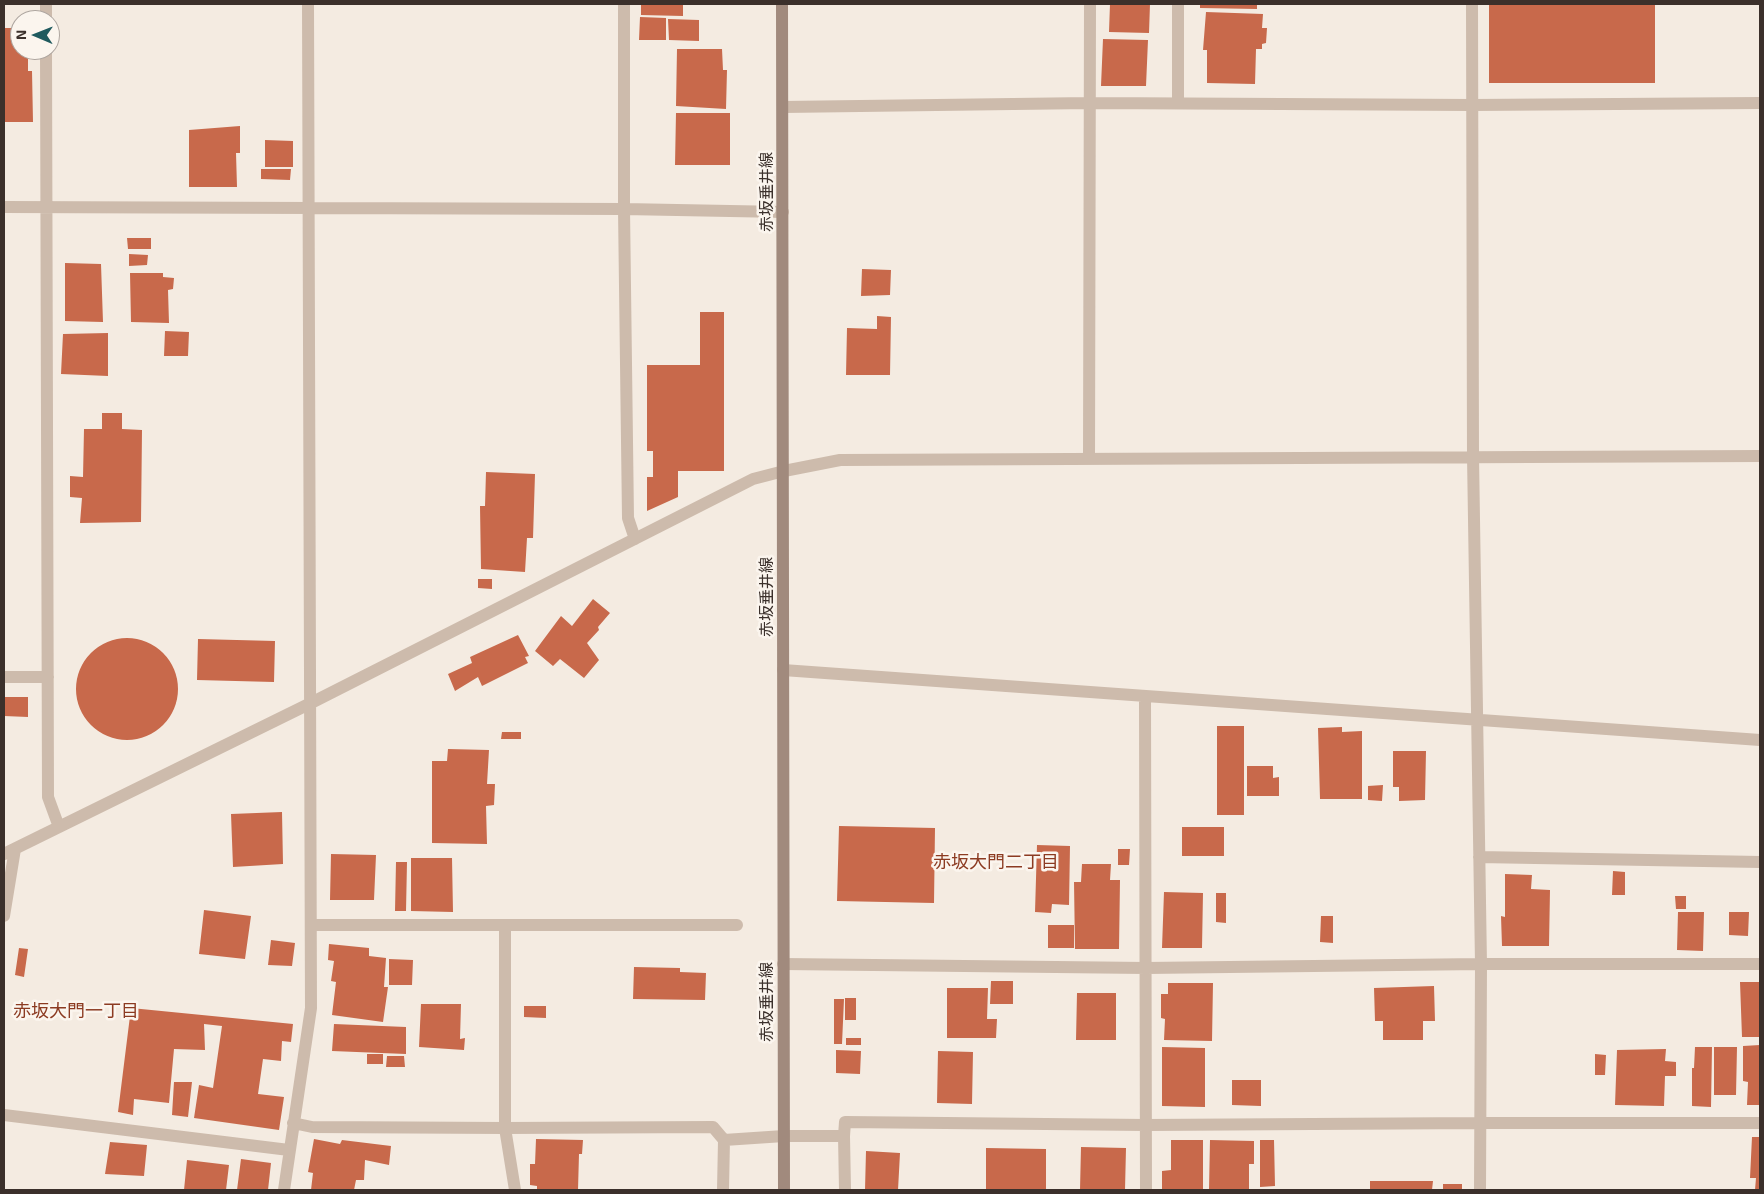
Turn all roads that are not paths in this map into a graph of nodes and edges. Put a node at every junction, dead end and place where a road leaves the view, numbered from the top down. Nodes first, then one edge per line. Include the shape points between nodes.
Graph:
1 (308, 4) edge
2 (624, 4) edge
3 (782, 4) edge
4 (1090, 4) edge
5 (1178, 4) edge
6 (1472, 4) edge
7 (46, 60) edge
8 (1090, 103) junction
9 (1178, 103) junction
10 (1760, 103) edge
11 (1472, 105) junction
12 (783, 107) junction
13 (4, 207) edge
14 (46, 207) junction
15 (308, 208) junction
16 (624, 209) junction
17 (783, 212) junction
18 (1473, 456) junction
19 (1760, 456) edge
20 (1089, 459) junction
21 (784, 471) junction
22 (635, 539) junction
23 (784, 670) junction
24 (4, 677) edge
25 (48, 677) junction
26 (1145, 696) junction
27 (311, 703) junction
28 (1476, 718) junction
29 (1760, 740) edge
30 (59, 827) junction
31 (9, 851) edge
32 (1479, 857) junction
33 (1760, 862) edge
34 (4, 916) edge
35 (312, 925) junction
36 (505, 925) junction
37 (737, 925) dead end
38 (783, 964) junction
39 (1481, 964) junction
40 (1760, 964) edge
41 (1146, 968) junction
42 (4, 1115) edge
43 (293, 1123) junction
44 (1480, 1123) junction
45 (1760, 1123) edge
46 (1146, 1125) junction
47 (505, 1128) junction
48 (784, 1136) junction
49 (844, 1136) junction
50 (724, 1140) junction
51 (288, 1150) junction
52 (284, 1190) edge
53 (515, 1190) edge
54 (723, 1190) edge
55 (784, 1190) edge
56 (845, 1190) edge
57 (1146, 1190) edge
58 (1480, 1190) edge

1 - 15 street
2 - 16 street
3 - 12 main road, 赤坂垂井線
4 - 8 street
5 - 9 street
6 - 11 street
7 - 14 street
8 - 9 street
8 - 12 street
8 - 20 street
9 - 11 street
10 - 11 street
11 - 18 street
12 - 17 main road, 赤坂垂井線
13 - 14 street
14 - 15 street
14 - 25 street
15 - 16 street
15 - 27 street
16 - 17 street
16 - 22 street via 628,518
17 - 21 main road, 赤坂垂井線
18 - 19 street
18 - 20 street
18 - 28 street
20 - 21 street via 840,460
21 - 22 street via 753,480
21 - 23 main road, 赤坂垂井線
22 - 27 street
23 - 26 street
23 - 38 main road, 赤坂垂井線
24 - 25 street
25 - 30 street via 48,797
26 - 28 street
26 - 41 street
27 - 30 street
27 - 35 street
28 - 29 street
28 - 32 street
30 - 31 street
31 - 34 street
32 - 33 street
32 - 39 street
35 - 36 street
35 - 43 street via 311,1008
36 - 37 street
36 - 47 street
38 - 41 street
38 - 48 main road, 赤坂垂井線
39 - 40 street
39 - 41 street
39 - 44 street
41 - 46 street
42 - 51 street
43 - 47 street via 312,1126
43 - 51 street
44 - 45 street
44 - 46 street
44 - 58 street
46 - 49 street via 845,1122
46 - 57 street
47 - 50 street via 713,1127
47 - 53 street
48 - 49 street
48 - 50 street
48 - 55 main road, 赤坂垂井線
49 - 56 street
50 - 54 street
51 - 52 street

